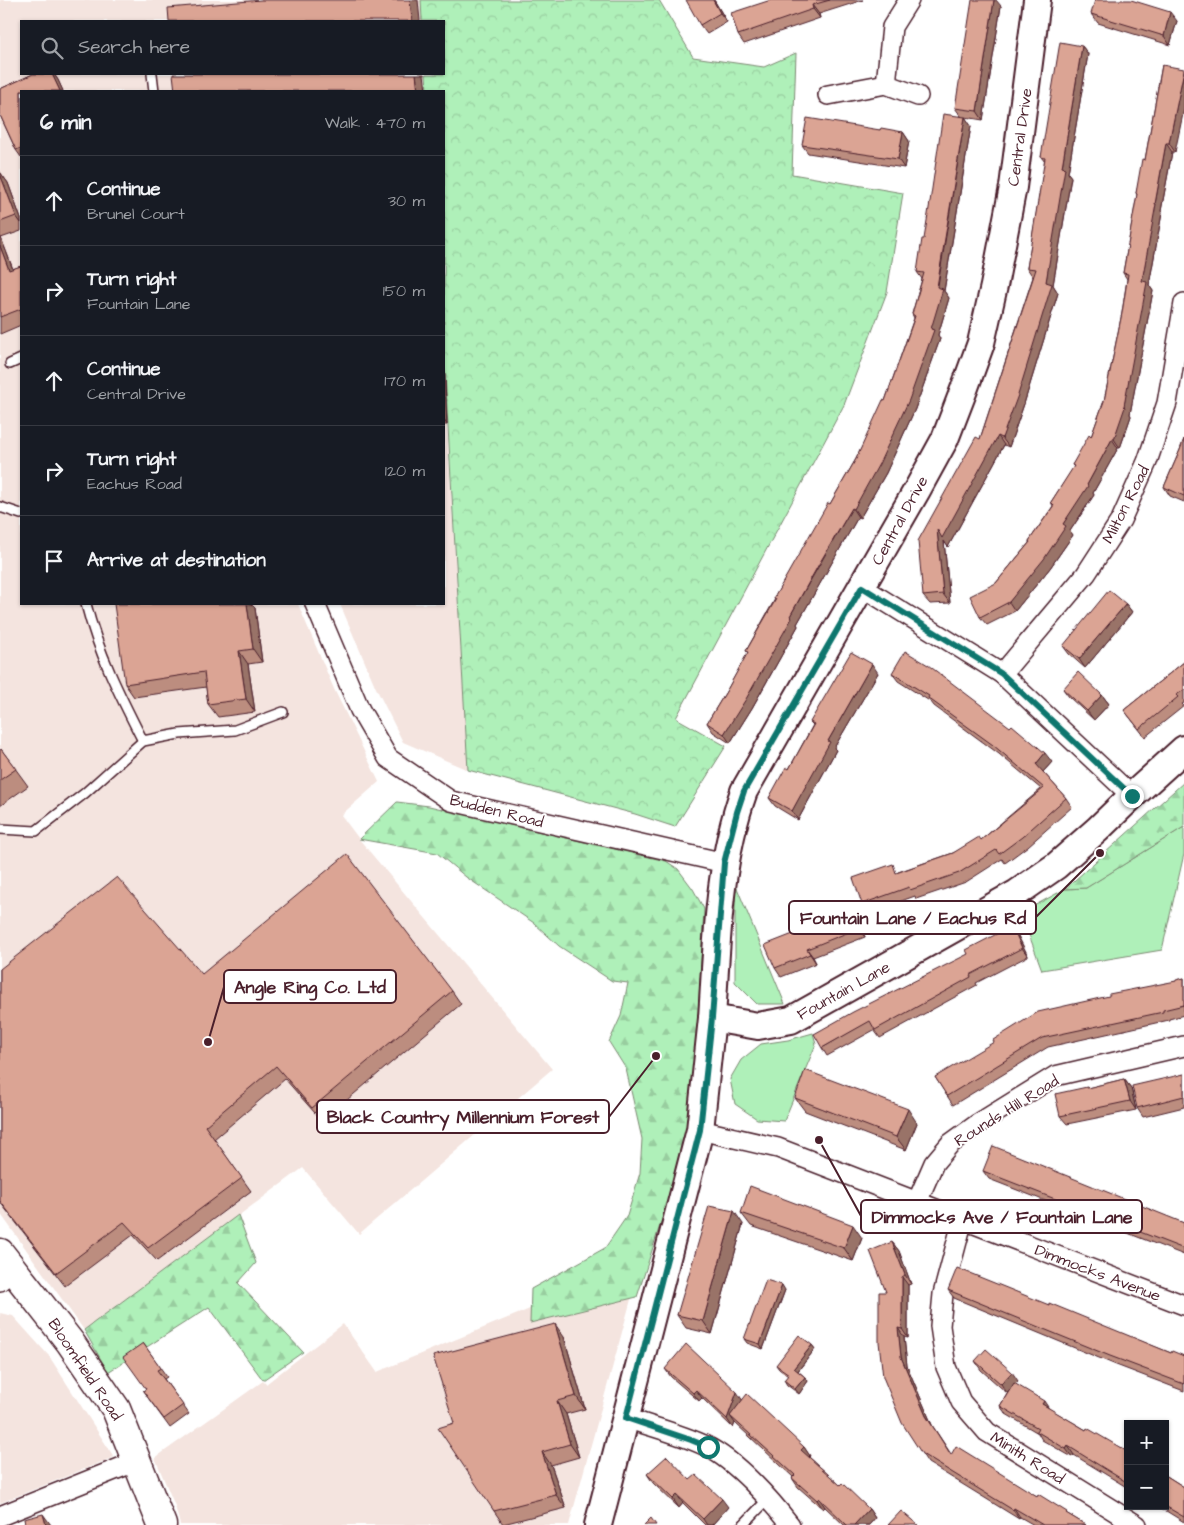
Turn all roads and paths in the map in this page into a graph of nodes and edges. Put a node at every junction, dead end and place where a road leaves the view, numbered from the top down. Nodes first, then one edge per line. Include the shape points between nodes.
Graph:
1 (908, 0) edge
2 (1037, 0) edge
3 (152, 75) edge
4 (886, 84) junction
5 (154, 90) edge
6 (828, 95) dead end
7 (918, 96) dead end
8 (1184, 303) edge
9 (20, 359) edge
10 (10, 364) dead end
11 (0, 507) edge
12 (20, 514) edge
13 (862, 587) junction
14 (86, 605) edge
15 (315, 605) edge
16 (1002, 674) junction
17 (283, 712) dead end
18 (143, 741) junction
19 (1184, 749) edge
20 (1132, 796) junction
21 (0, 830) edge
22 (724, 863) junction
23 (712, 1018) junction
24 (1184, 1046) edge
25 (700, 1130) junction
26 (917, 1202) junction
27 (963, 1219) junction
28 (5, 1268) edge
29 (1184, 1305) edge
30 (626, 1418) junction
31 (137, 1461) junction
32 (769, 1498) junction
33 (0, 1516) edge
34 (162, 1525) edge
35 (598, 1525) edge
36 (742, 1525) edge
37 (790, 1525) edge
38 (1136, 1525) edge

1 - 4 street via 892,27
2 - 13 street, Central Drive via 1012,186 981,343 945,439
3 - 5 lane
4 - 6 street
4 - 7 street
8 - 16 street, Milton Road via 1167,403 1147,462 1121,520 1086,574
9 - 10 lane
11 - 12 lane
13 - 16 street
13 - 22 street, Central Drive via 744,791
14 - 18 lane via 116,688
15 - 22 street, Budden Road via 360,710 388,758 451,801
16 - 20 street
17 - 18 lane via 235,730 179,734
18 - 21 lane via 36,831
19 - 20 street, Fountain Lane
20 - 23 street, Fountain Lane via 1056,866 1017,893 791,1020 758,1026
22 - 23 street, Central Drive
23 - 25 street
24 - 26 street, Rounds Hill Road via 1056,1076 950,1144 934,1163
25 - 26 street, Dimmocks Avenue via 778,1148
25 - 30 street
26 - 27 street, Dimmocks Avenue
27 - 29 street, Dimmocks Avenue
27 - 38 street, Minith Road via 942,1294 940,1326 946,1367 961,1402 987,1432
28 - 31 main road, Bloomfield Road via 70,1342 116,1409
30 - 32 street via 708,1447
30 - 35 street
31 - 33 street
31 - 34 main road, Bloomfield Road
32 - 36 lane
32 - 37 street

